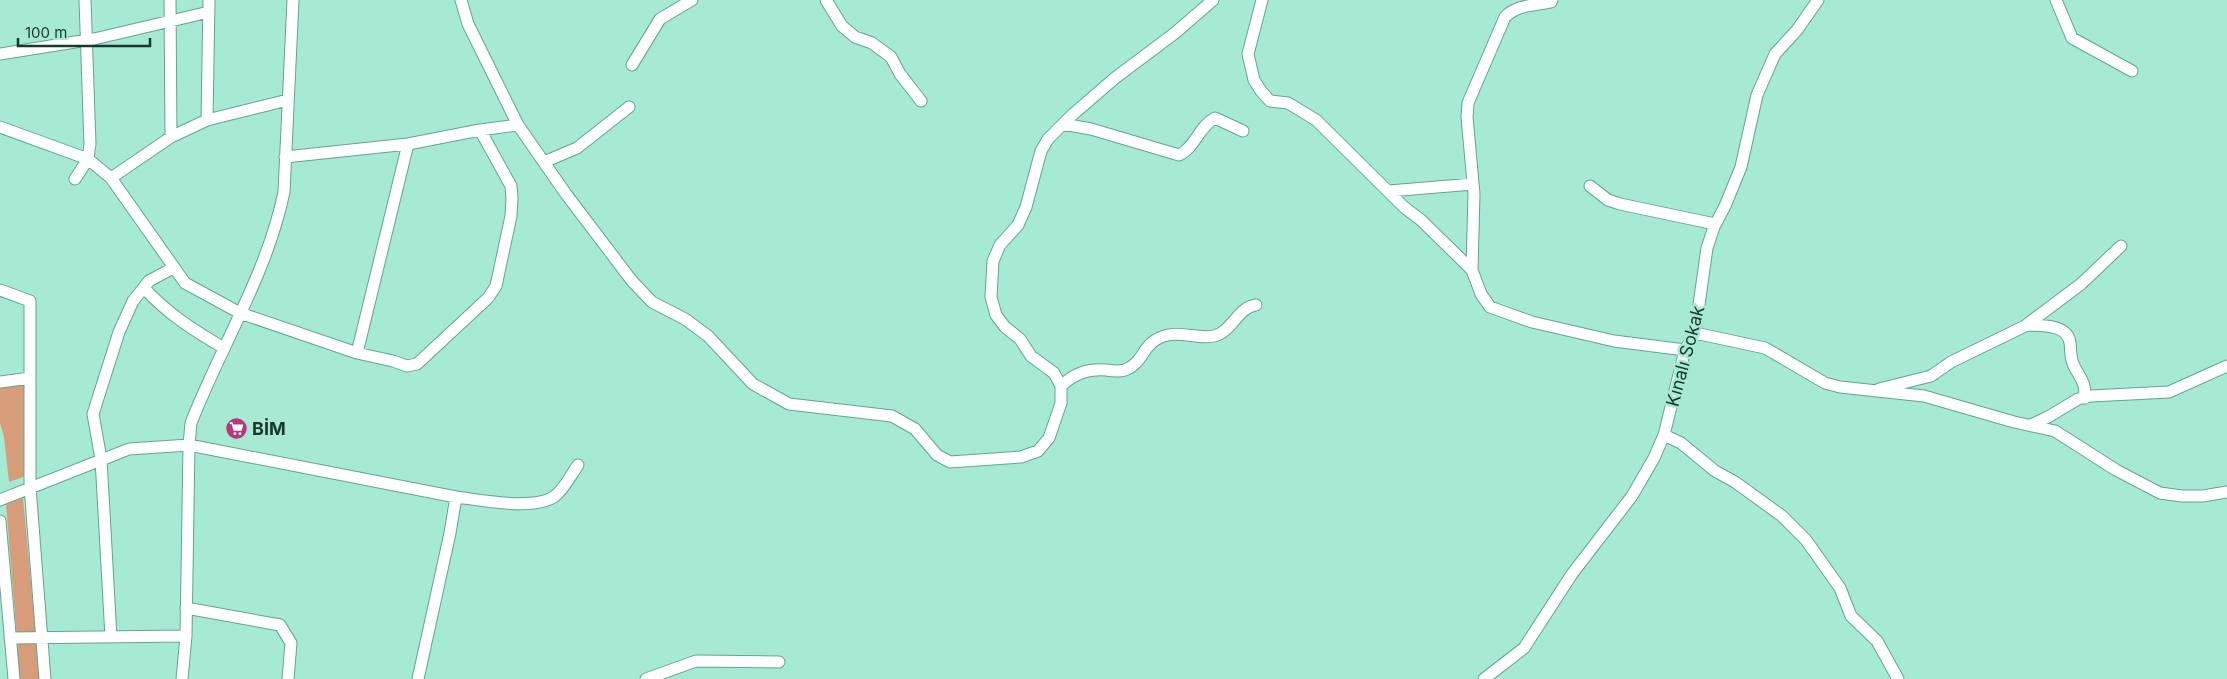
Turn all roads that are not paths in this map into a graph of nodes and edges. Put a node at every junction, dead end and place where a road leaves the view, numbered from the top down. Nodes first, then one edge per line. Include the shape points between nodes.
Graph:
1 (86, 0) edge
2 (170, 0) edge
3 (293, 0) edge
4 (461, 0) edge
5 (692, 0) edge
6 (826, 0) edge
7 (1213, 0) edge
8 (1262, 0) edge
9 (1552, 0) edge
10 (1818, 0) edge
11 (2056, 0) edge
12 (209, 6) edge
13 (170, 20) junction
14 (88, 40) junction
15 (0, 54) edge
16 (632, 65) dead end
17 (2132, 71) dead end
18 (288, 100) junction
19 (921, 101) dead end
20 (629, 107) dead end
21 (207, 120) junction
22 (1063, 124) junction
23 (518, 125) junction
24 (0, 127) edge
25 (480, 130) junction
26 (1243, 131) dead end
27 (171, 138) junction
28 (408, 144) junction
29 (286, 157) junction
30 (88, 159) junction
31 (544, 162) junction
32 (111, 178) junction
33 (75, 179) dead end
34 (1473, 184) junction
35 (1590, 186) dead end
36 (1389, 191) junction
37 (1715, 224) junction
38 (2121, 246) dead end
39 (173, 268) junction
40 (1472, 270) junction
41 (144, 288) junction
42 (0, 290) edge
43 (1256, 305) dead end
44 (240, 313) junction
45 (2028, 324) junction
46 (1695, 333) junction
47 (224, 348) junction
48 (1685, 350) junction
49 (357, 353) junction
50 (2227, 366) edge
51 (30, 378) junction
52 (0, 382) edge
53 (1061, 386) junction
54 (1877, 390) junction
55 (2085, 398) junction
56 (2030, 425) junction
57 (1664, 435) junction
58 (189, 445) junction
59 (101, 459) junction
60 (578, 465) dead end
61 (30, 487) junction
62 (2227, 492) edge
63 (456, 497) junction
64 (0, 500) edge
65 (0, 521) edge
66 (186, 608) junction
67 (186, 636) junction
68 (42, 637) junction
69 (111, 637) junction
70 (10, 638) junction
71 (779, 662) dead end
72 (14, 679) edge
73 (45, 679) edge
74 (182, 679) edge
75 (288, 679) edge
76 (418, 679) edge
77 (646, 679) edge
78 (1484, 679) edge
79 (1898, 679) edge

1 - 14 street
2 - 13 street
3 - 18 street
4 - 23 street via 468,24
5 - 16 street via 660,19
6 - 19 street via 842,26 891,57
7 - 22 street
8 - 36 street via 1248,54 1254,80 1261,91 1270,101 1288,103 1316,120
9 - 34 street via 1519,7 1504,16 1468,104 1466,117
10 - 37 street, Kınalı Sokak via 1770,62 1753,107 1741,168
11 - 17 street via 2072,38
12 - 13 street
12 - 21 street
13 - 14 street
13 - 27 street
14 - 15 street
14 - 30 street
18 - 21 street
18 - 29 street
20 - 31 street via 577,148
21 - 27 street
22 - 26 street via 1179,155 1186,152 1209,121 1215,118
22 - 53 street via 1041,151 1026,207 1018,225 1000,245 993,260 990,297 996,315 1005,327 1032,356 1054,373
23 - 25 street
23 - 31 street
24 - 30 street
25 - 28 street
25 - 49 street via 512,186 511,216 496,286 488,298 417,364 407,366
27 - 32 street
28 - 29 street
28 - 49 street
29 - 44 street via 284,192 275,230
30 - 32 street
30 - 33 street
31 - 53 street via 652,302 686,319 708,336 753,384 789,404 892,416 915,429 937,455 950,462 978,461 1021,457 1038,451 1049,438 1062,403
32 - 39 street
34 - 36 street
34 - 40 street
35 - 37 street via 1608,200 1620,204
36 - 40 street
37 - 46 street, Kınalı Sokak via 1707,248
38 - 45 street via 2087,279
39 - 41 street via 155,277
39 - 44 street via 185,283
40 - 48 street via 1490,307 1532,322 1614,341
41 - 47 street via 163,308
41 - 59 street via 133,301 119,332 92,414
42 - 51 street via 30,301
43 - 53 street via 1223,332 1213,336 1169,334 1151,341 1137,362 1124,370 1080,372
44 - 47 street
44 - 49 street
45 - 54 street via 1951,362 1931,376
45 - 55 street via 2060,329 2066,333 2074,366 2085,383
46 - 48 street, Kınalı Sokak
46 - 54 street via 1765,348 1825,383
47 - 58 street via 191,423
48 - 57 street, Kınalı Sokak
50 - 55 street via 2169,392
51 - 52 street
51 - 61 street
54 - 56 street via 1924,396
55 - 56 street
56 - 62 street via 2055,431 2116,470 2160,493 2196,496
57 - 78 street, Kınalı Sokak via 1632,496 1572,574 1532,638 1515,657
57 - 79 street via 1681,443 1715,471 1736,482 1782,516 1806,540 1840,588 1851,616 1877,641
58 - 59 street via 129,448
58 - 63 street
58 - 66 street
59 - 61 street
59 - 69 street
60 - 63 street via 564,487 547,501 521,503
61 - 64 street
61 - 68 street
63 - 76 street
65 - 70 street
66 - 67 street
66 - 75 street via 280,625 291,642
67 - 69 street
67 - 74 street
68 - 69 street
68 - 70 street
68 - 73 street
70 - 72 street
71 - 77 street via 696,662

